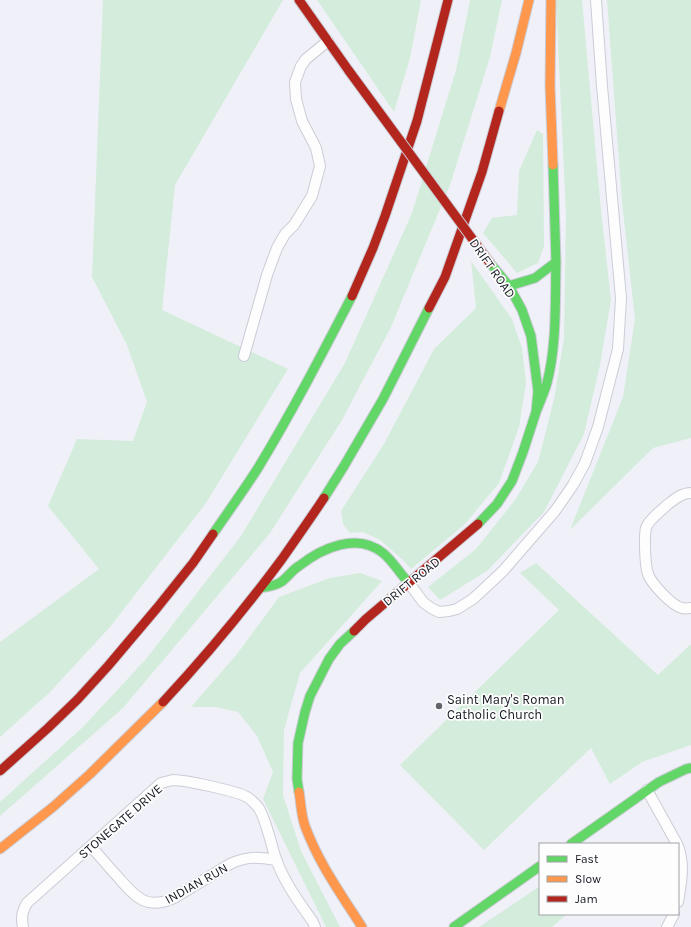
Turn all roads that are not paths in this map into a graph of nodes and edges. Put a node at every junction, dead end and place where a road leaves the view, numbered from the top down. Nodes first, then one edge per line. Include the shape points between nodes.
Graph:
1 (299, 0) edge
2 (448, 0) edge
3 (529, 0) edge
4 (550, 0) edge
5 (596, 0) edge
6 (328, 41) junction
7 (556, 262) junction
8 (508, 286) junction
9 (244, 356) dead end
10 (536, 412) junction
11 (691, 493) edge
12 (409, 583) junction
13 (260, 588) junction
14 (691, 608) edge
15 (691, 768) edge
16 (0, 772) edge
17 (647, 790) junction
18 (572, 843) edge
19 (676, 843) edge
20 (91, 846) junction
21 (0, 849) edge
22 (679, 851) edge
23 (276, 860) junction
24 (539, 867) edge
25 (679, 896) edge
26 (673, 915) edge
27 (24, 927) edge
28 (315, 927) edge
29 (362, 927) edge
30 (454, 927) edge
31 (667, 927) edge

1 - 6 main road, DRIFT ROAD
2 - 16 main road via 418,121 383,222 356,287 296,403 236,500 193,563 157,608 78,699
3 - 13 main road via 482,172 445,277 348,460 310,520
4 - 7 main road
5 - 12 street via 621,298 618,349 598,427 574,485 503,571 473,599 457,609 439,612 423,602
6 - 8 main road, DRIFT ROAD, bridge
6 - 9 street via 303,62 295,82 296,99 302,121 316,148 320,166 312,196 277,248
7 - 8 main road via 534,278
7 - 10 main road via 552,358 548,379
8 - 10 main road, DRIFT ROAD via 522,310 531,336 538,391
10 - 12 main road, DRIFT ROAD via 512,481 497,504 476,528
11 - 14 street via 674,499 646,526 648,574 675,605
12 - 13 main road via 376,548 348,543 321,551 280,582
12 - 29 main road, DRIFT ROAD via 366,619 340,644 329,659 310,696 298,743 297,779 304,824 328,874
13 - 21 main road via 195,668 127,739 54,807
15 - 17 main road
17 - 18 main road
17 - 19 street
20 - 23 street, INDIAN RUN via 134,895 152,903 166,902 240,860 253,857
20 - 23 street, STONEGATE DRIVE via 161,783 173,780 238,792 248,797 261,812
20 - 27 street, STONEGATE DRIVE via 27,903 21,917
22 - 25 street via 682,876
23 - 28 street, STONEGATE DRIVE via 286,883
24 - 30 main road
26 - 31 street

